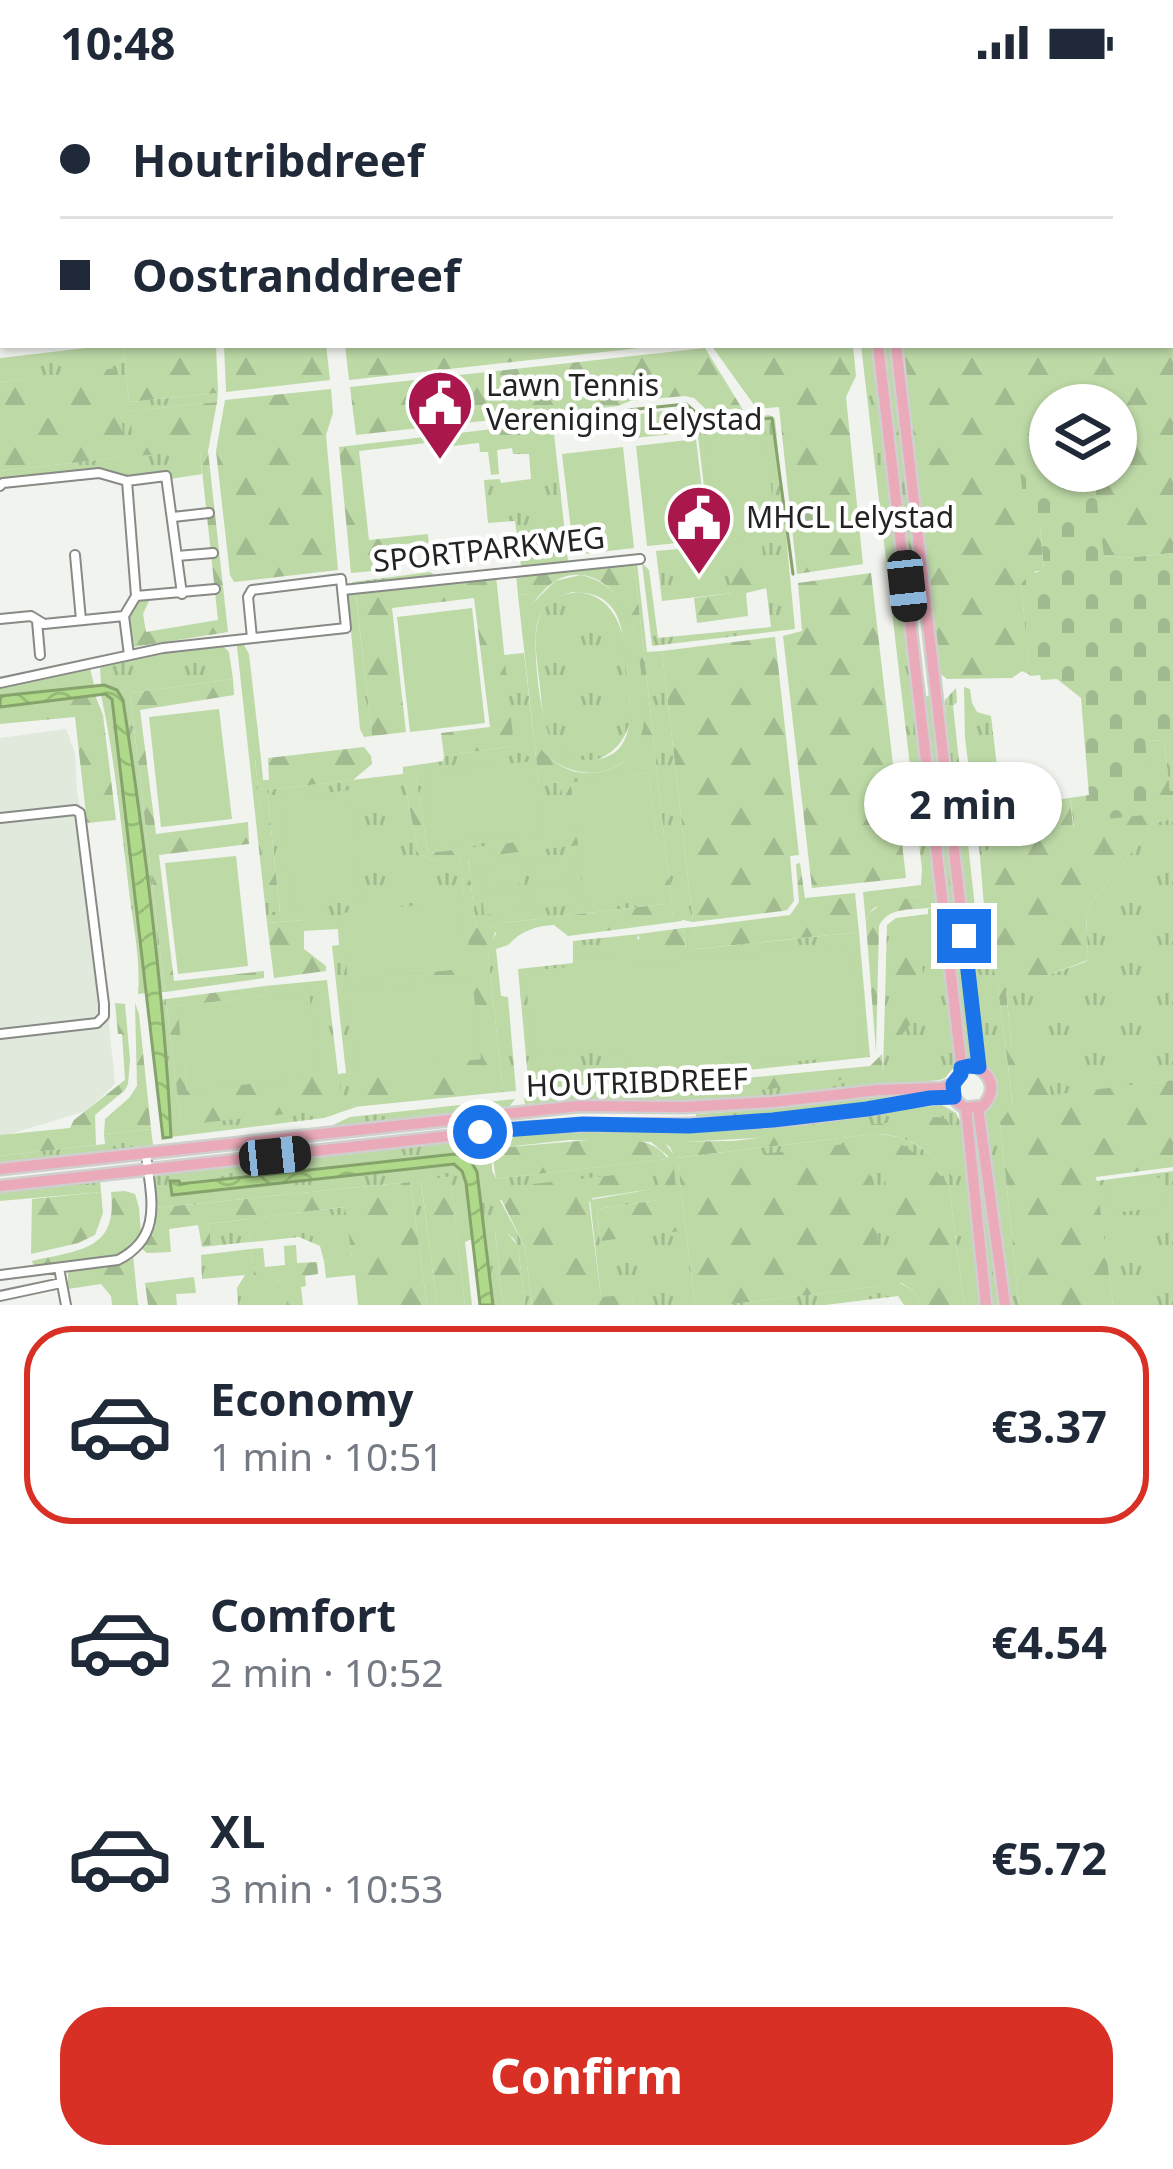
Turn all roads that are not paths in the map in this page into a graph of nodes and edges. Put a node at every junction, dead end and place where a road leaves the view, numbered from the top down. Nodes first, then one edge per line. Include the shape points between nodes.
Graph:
1 (878, 348) edge
2 (896, 348) edge
3 (127, 481) junction
4 (0, 486) edge
5 (209, 513) dead end
6 (173, 518) junction
7 (213, 553) dead end
8 (75, 555) dead end
9 (177, 556) junction
10 (640, 559) dead end
11 (215, 589) dead end
12 (343, 590) junction
13 (182, 593) junction
14 (136, 596) junction
15 (124, 616) junction
16 (0, 619) edge
17 (38, 619) junction
18 (82, 620) junction
19 (252, 638) junction
20 (40, 655) dead end
21 (129, 655) junction
22 (0, 683) edge
23 (0, 818) edge
24 (0, 1034) edge
25 (979, 1067) junction
26 (956, 1080) junction
27 (919, 1094) junction
28 (976, 1107) junction
29 (968, 1143) junction
30 (146, 1152) junction
31 (0, 1168) edge
32 (148, 1170) junction
33 (0, 1186) edge
34 (59, 1268) junction
35 (0, 1275) edge
36 (62, 1283) junction
37 (0, 1296) edge
38 (66, 1305) edge
39 (986, 1305) edge
40 (1005, 1305) edge

1 - 26 main road
2 - 25 main road
3 - 4 street via 99,473
3 - 6 street via 166,476
3 - 14 street
5 - 6 street
6 - 9 street
7 - 9 street
8 - 18 street
9 - 13 street
10 - 12 street, SPORTPARKWEG
11 - 13 street
12 - 19 street, SPORTPARKWEG via 346,628
12 - 19 street, SPORTPARKWEG via 341,580 252,590
13 - 14 street
14 - 15 street
15 - 18 street
15 - 21 street
16 - 17 street
17 - 18 street
17 - 20 street
19 - 21 street, SPORTPARKWEG
21 - 22 street, SPORTPARKWEG
23 - 24 street via 80,813 104,1016
25 - 26 main road, HOUTRIBDREEF
25 - 28 main road via 992,1085
26 - 27 main road, HOUTRIBDREEF
26 - 28 main road
26 - 28 main road via 974,1072 984,1081
27 - 29 main road via 953,1106
27 - 30 main road, HOUTRIBDREEF via 578,1106
27 - 32 main road, HOUTRIBDREEF via 773,1120 522,1128
28 - 29 main road
28 - 40 main road
29 - 39 main road
30 - 31 main road, HOUTRIBDREEF
30 - 32 street
32 - 33 main road, HOUTRIBDREEF
32 - 34 street via 151,1222 134,1250
34 - 35 street
34 - 36 street
36 - 37 street
36 - 38 street

